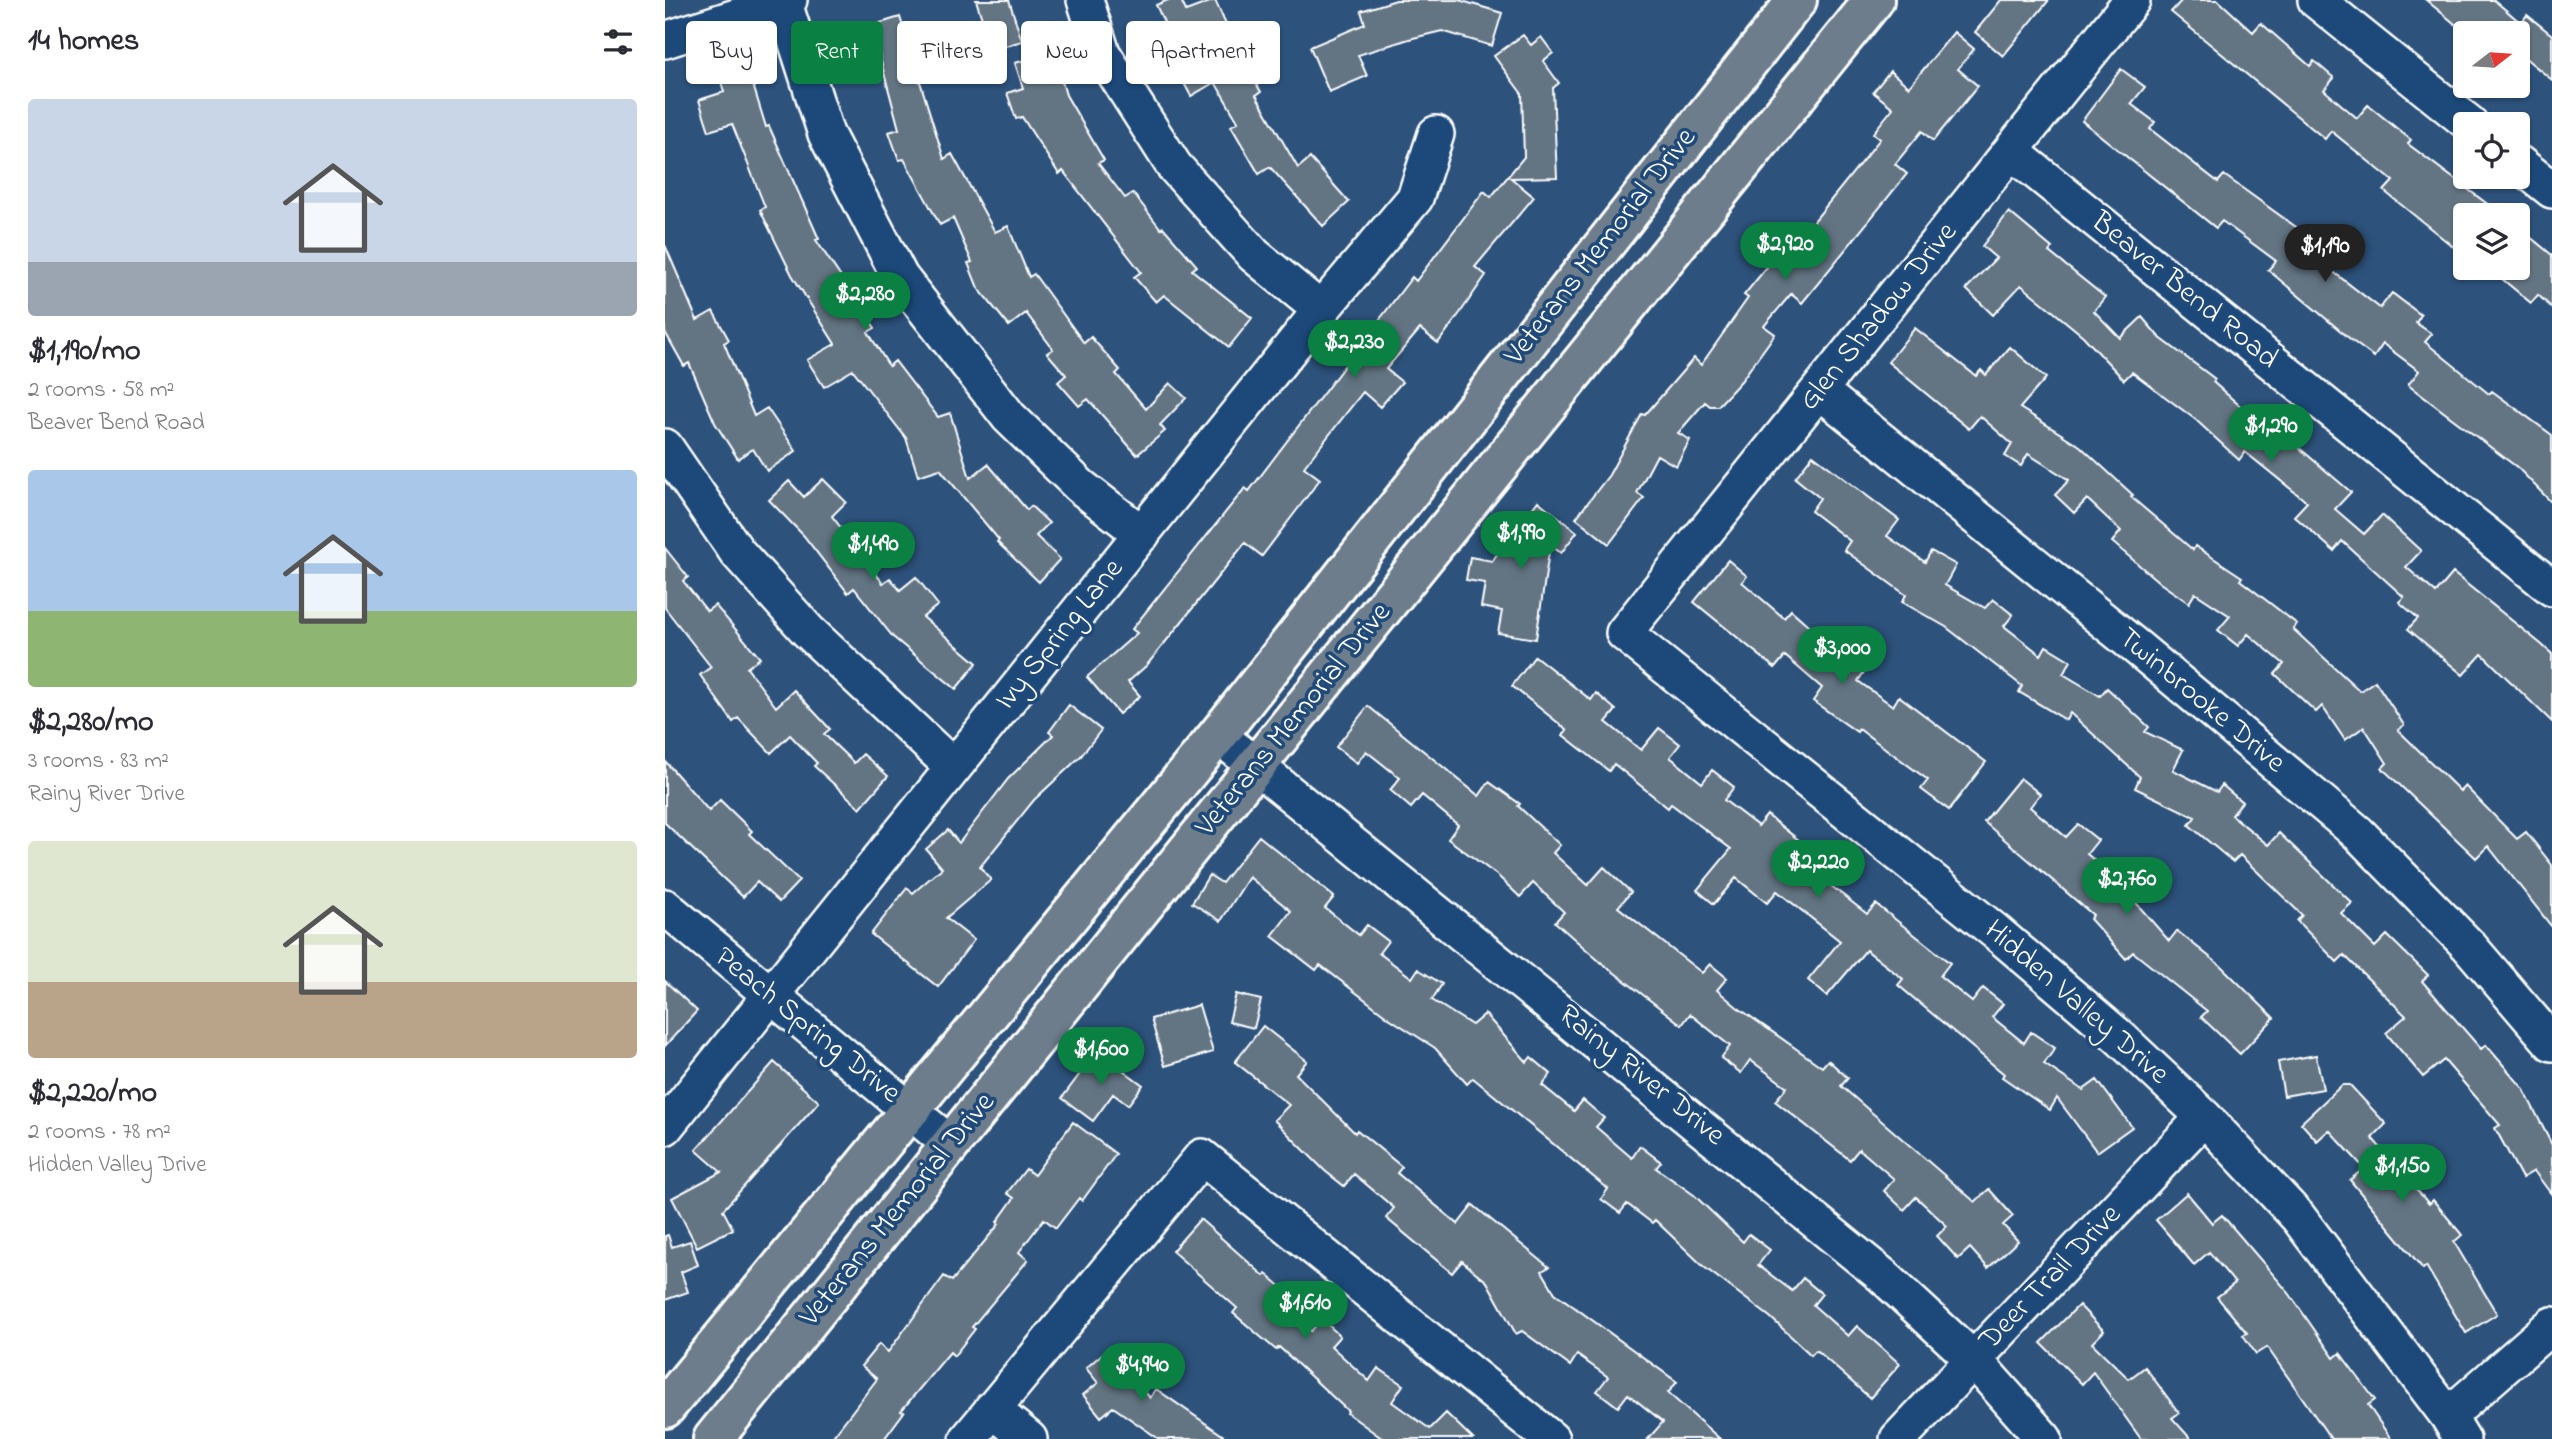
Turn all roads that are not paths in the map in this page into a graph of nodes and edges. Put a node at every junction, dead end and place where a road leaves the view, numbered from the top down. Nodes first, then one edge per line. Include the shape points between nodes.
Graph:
1 (1085, 0) edge
2 (1797, 0) edge
3 (1874, 0) edge
4 (2132, 0) edge
5 (2316, 0) edge
6 (785, 1) edge
7 (665, 40) edge
8 (2455, 112) edge
9 (1436, 134) dead end
10 (2012, 152) junction
11 (2530, 173) edge
12 (2552, 190) edge
13 (1569, 287) junction
14 (1321, 310) junction
15 (1615, 321) junction
16 (1820, 391) junction
17 (665, 447) edge
18 (1142, 534) junction
19 (2552, 589) edge
20 (1624, 633) joint
21 (1218, 735) junction
22 (953, 767) junction
23 (1257, 767) junction
24 (665, 907) edge
25 (770, 996) junction
26 (2552, 1043) edge
27 (909, 1109) junction
28 (2204, 1117) junction
29 (665, 1127) edge
30 (950, 1144) junction
31 (2552, 1325) edge
32 (1974, 1360) junction
33 (992, 1409) junction
34 (665, 1410) edge
35 (2455, 1428) edge
36 (697, 1439) edge
37 (713, 1439) edge
38 (968, 1439) edge
39 (1029, 1439) edge
40 (1551, 1439) edge
41 (1898, 1439) edge
42 (2045, 1439) edge

1 - 14 street via 1102,52 1174,166 1254,255
2 - 13 main road, Veterans Memorial Drive
3 - 15 main road, Veterans Memorial Drive
4 - 10 street, Glen Shadow Drive
5 - 8 street
6 - 7 street
6 - 18 street via 826,134 900,277 1009,417 1080,486
9 - 14 street, Ivy Spring Lane via 1415,198
10 - 16 street, Glen Shadow Drive
10 - 19 street, Beaver Bend Road
11 - 12 street
13 - 15 main road
13 - 21 main road, Veterans Memorial Drive
14 - 18 street, Ivy Spring Lane
15 - 23 main road, Veterans Memorial Drive
16 - 20 street, Glen Shadow Drive
16 - 26 street, Twinbrooke Drive via 2358,833 2469,946
17 - 22 street via 737,552 808,631
18 - 22 street, Ivy Spring Lane
20 - 28 street, Hidden Valley Drive via 1996,932
21 - 23 street, Rainy River Drive
21 - 27 main road, Veterans Memorial Drive
22 - 25 street, Ivy Spring Lane
23 - 30 main road, Veterans Memorial Drive
23 - 32 street, Rainy River Drive via 1778,1187
24 - 25 street, Peach Spring Drive
25 - 27 street, Peach Spring Drive
25 - 29 street, Ivy Spring Lane
27 - 30 street, Peach Spring Drive
27 - 34 main road, Veterans Memorial Drive
28 - 32 street, Deer Trail Drive
28 - 35 street, Hidden Valley Drive via 2298,1217
30 - 37 main road, Veterans Memorial Drive
31 - 35 street
32 - 41 street, Deer Trail Drive
32 - 42 street, Rainy River Drive
33 - 38 street
33 - 39 street
33 - 40 street via 1202,1157
34 - 36 main road

